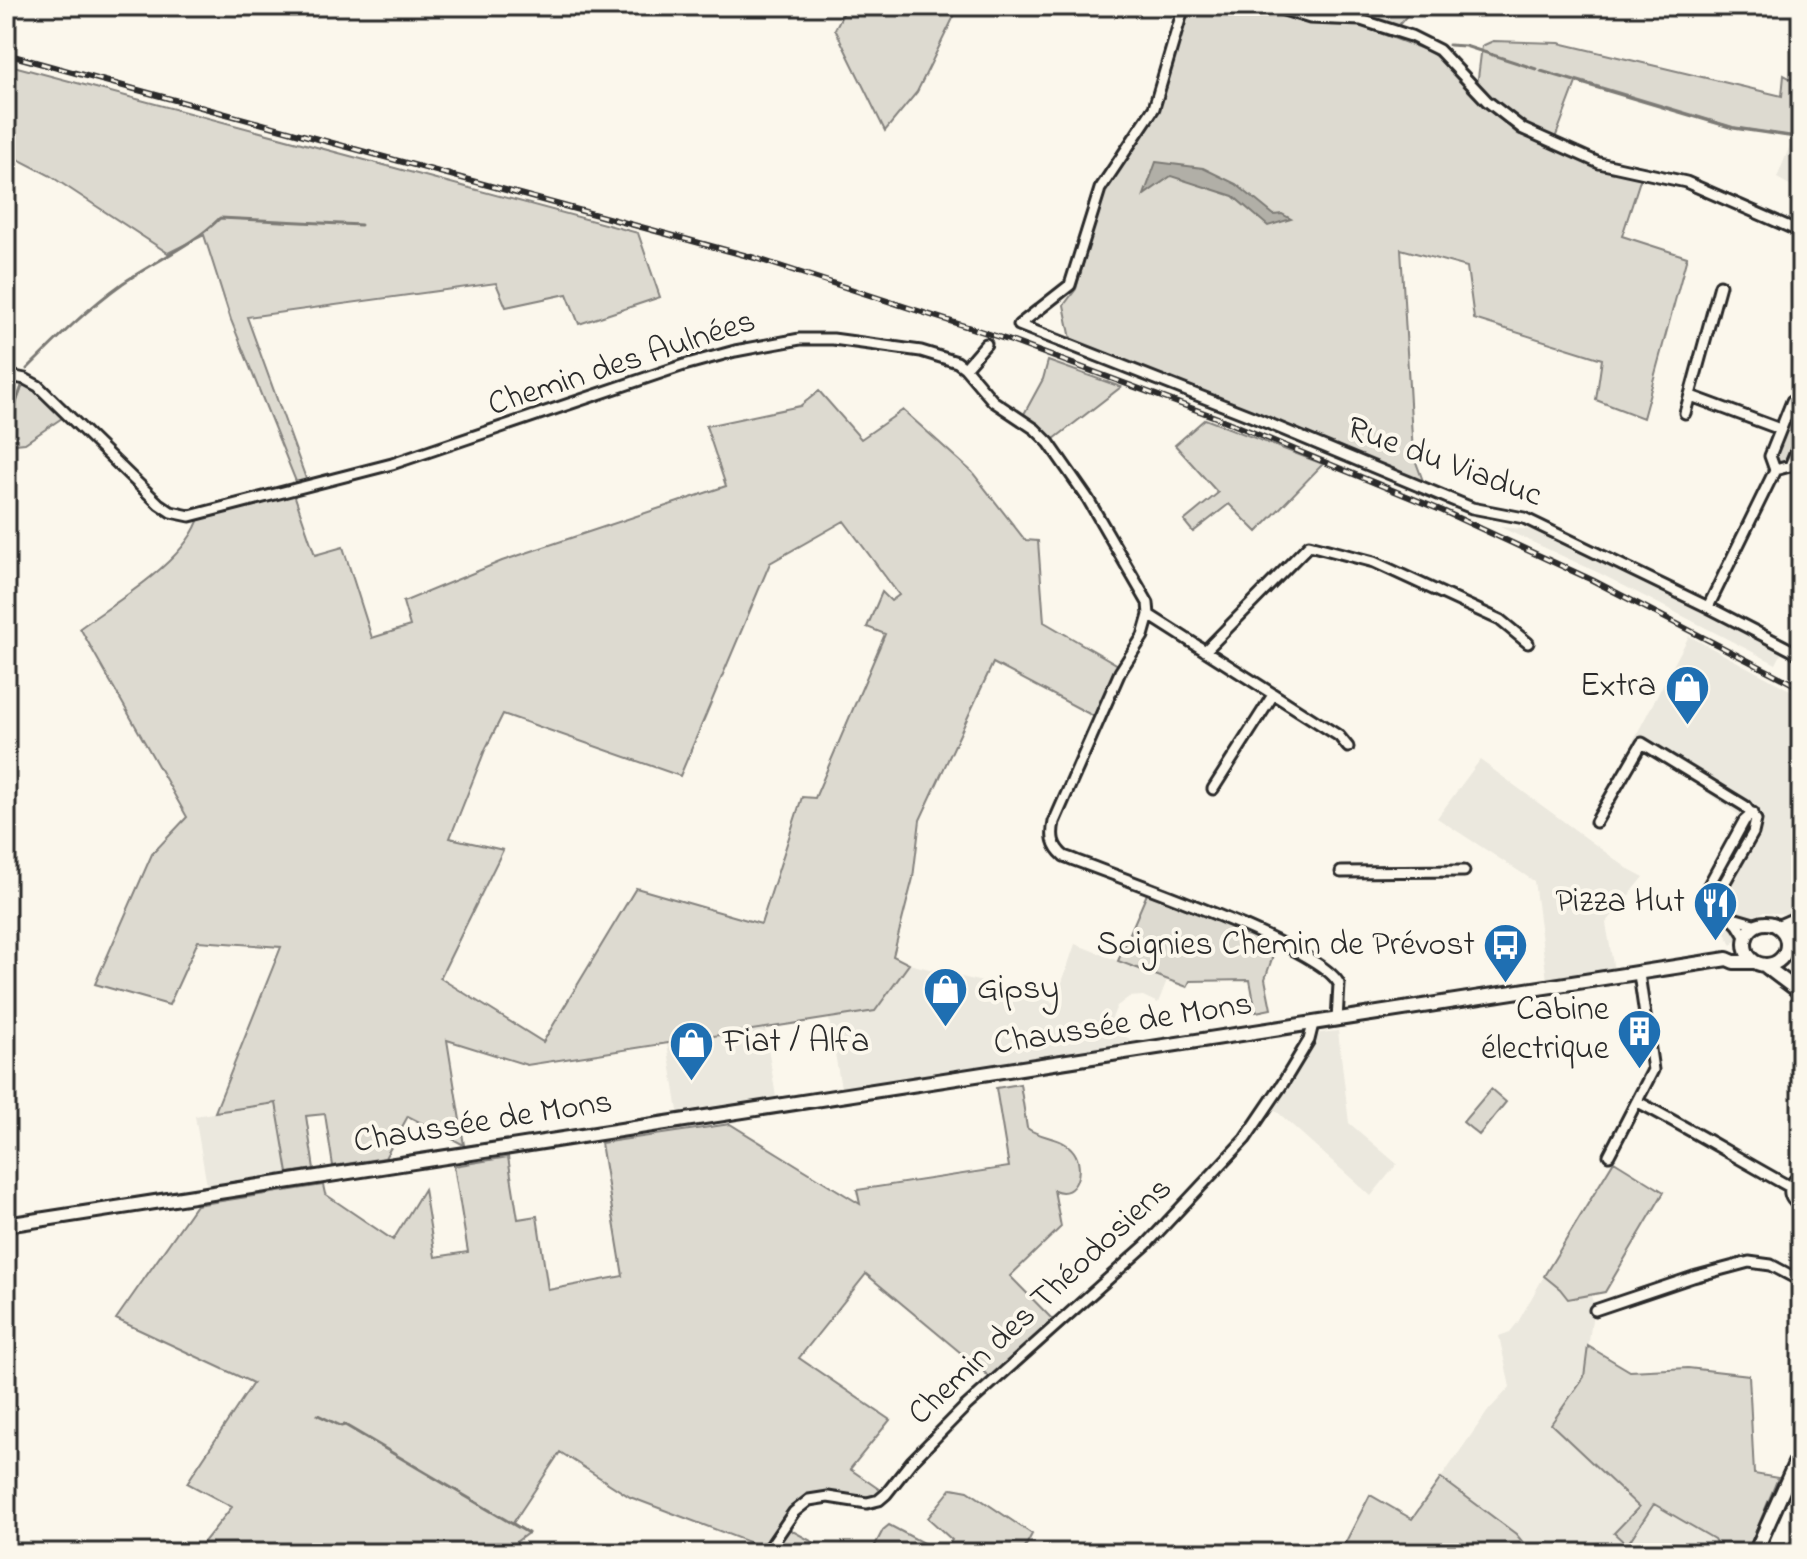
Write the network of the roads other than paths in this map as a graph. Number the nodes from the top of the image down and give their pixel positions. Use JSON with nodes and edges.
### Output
{"nodes":[{"id":1,"x":1184,"y":6,"type":"edge"},
{"id":2,"x":1271,"y":6,"type":"edge"},
{"id":3,"x":1801,"y":232,"type":"edge"},
{"id":4,"x":1720,"y":285,"type":"dead end"},
{"id":5,"x":986,"y":344,"type":"dead end"},
{"id":6,"x":965,"y":368,"type":"junction"},
{"id":7,"x":6,"y":375,"type":"edge"},
{"id":8,"x":1691,"y":396,"type":"junction"},
{"id":9,"x":1801,"y":399,"type":"edge"},
{"id":10,"x":1685,"y":413,"type":"dead end"},
{"id":11,"x":1780,"y":429,"type":"junction"},
{"id":12,"x":1801,"y":440,"type":"edge"},
{"id":13,"x":1775,"y":470,"type":"junction"},
{"id":14,"x":1708,"y":607,"type":"junction"},
{"id":15,"x":1149,"y":615,"type":"junction"},
{"id":16,"x":1528,"y":643,"type":"dead end"},
{"id":17,"x":1205,"y":651,"type":"junction"},
{"id":18,"x":1801,"y":655,"type":"edge"},
{"id":19,"x":1273,"y":695,"type":"junction"},
{"id":20,"x":1348,"y":747,"type":"dead end"},
{"id":21,"x":1213,"y":789,"type":"dead end"},
{"id":22,"x":1596,"y":822,"type":"dead end"},
{"id":23,"x":1464,"y":871,"type":"dead end"},
{"id":24,"x":1341,"y":872,"type":"dead end"},
{"id":25,"x":1731,"y":916,"type":"junction"},
{"id":26,"x":1801,"y":920,"type":"edge"},
{"id":27,"x":1757,"y":925,"type":"junction"},
{"id":28,"x":1778,"y":927,"type":"junction"},
{"id":29,"x":1746,"y":941,"type":"junction"},
{"id":30,"x":1787,"y":944,"type":"junction"},
{"id":31,"x":1782,"y":957,"type":"junction"},
{"id":32,"x":1727,"y":959,"type":"junction"},
{"id":33,"x":1759,"y":963,"type":"junction"},
{"id":34,"x":1639,"y":974,"type":"junction"},
{"id":35,"x":1786,"y":982,"type":"junction"},
{"id":36,"x":1801,"y":993,"type":"edge"},
{"id":37,"x":1337,"y":1020,"type":"junction"},
{"id":38,"x":1313,"y":1024,"type":"junction"},
{"id":39,"x":1638,"y":1102,"type":"junction"},
{"id":40,"x":1609,"y":1155,"type":"dead end"},
{"id":41,"x":1801,"y":1176,"type":"edge"},
{"id":42,"x":1790,"y":1187,"type":"junction"},
{"id":43,"x":1801,"y":1206,"type":"edge"},
{"id":44,"x":6,"y":1225,"type":"edge"},
{"id":45,"x":1801,"y":1281,"type":"edge"},
{"id":46,"x":1595,"y":1310,"type":"dead end"},
{"id":47,"x":1801,"y":1450,"type":"edge"},
{"id":48,"x":766,"y":1553,"type":"edge"},
{"id":49,"x":1755,"y":1553,"type":"edge"}],
"edges":[{"from":1,"to":14,"type":"street","name":"Rue du Viaduc"},
{"from":2,"to":3,"type":"street"},
{"from":4,"to":8,"type":"street"},
{"from":5,"to":6,"type":"street"},
{"from":6,"to":7,"type":"street","name":"Chemin des Aulnées"},
{"from":6,"to":15,"type":"street","name":"Chemin des Aulnées"},
{"from":8,"to":10,"type":"street"},
{"from":8,"to":11,"type":"street"},
{"from":9,"to":11,"type":"street"},
{"from":11,"to":13,"type":"street"},
{"from":12,"to":13,"type":"street"},
{"from":13,"to":14,"type":"street"},
{"from":14,"to":18,"type":"street","name":"Rue du Viaduc"},
{"from":15,"to":17,"type":"street"},
{"from":15,"to":37,"type":"street"},
{"from":16,"to":17,"type":"street"},
{"from":17,"to":19,"type":"street"},
{"from":19,"to":20,"type":"street"},
{"from":19,"to":21,"type":"street"},
{"from":22,"to":25,"type":"street"},
{"from":23,"to":24,"type":"street"},
{"from":25,"to":27,"type":"street"},
{"from":25,"to":29,"type":"street"},
{"from":26,"to":28,"type":"main road"},
{"from":26,"to":30,"type":"main road"},
{"from":27,"to":28,"type":"main road"},
{"from":27,"to":29,"type":"main road"},
{"from":28,"to":30,"type":"main road"},
{"from":29,"to":32,"type":"main road"},
{"from":29,"to":33,"type":"main road"},
{"from":30,"to":31,"type":"main road"},
{"from":31,"to":33,"type":"main road"},
{"from":31,"to":35,"type":"main road"},
{"from":32,"to":33,"type":"main road","name":"Chaussée de Mons"},
{"from":32,"to":34,"type":"main road","name":"Chaussée de Mons"},
{"from":33,"to":35,"type":"main road"},
{"from":34,"to":37,"type":"main road","name":"Chaussée de Mons"},
{"from":34,"to":39,"type":"street"},
{"from":35,"to":36,"type":"main road"},
{"from":37,"to":38,"type":"main road","name":"Chaussée de Mons"},
{"from":38,"to":44,"type":"main road","name":"Chaussée de Mons"},
{"from":38,"to":48,"type":"street","name":"Chemin des Théodosiens"},
{"from":39,"to":40,"type":"street"},
{"from":39,"to":42,"type":"street"},
{"from":41,"to":42,"type":"street"},
{"from":42,"to":43,"type":"street"},
{"from":45,"to":46,"type":"street"},
{"from":47,"to":49,"type":"main road"}]}
